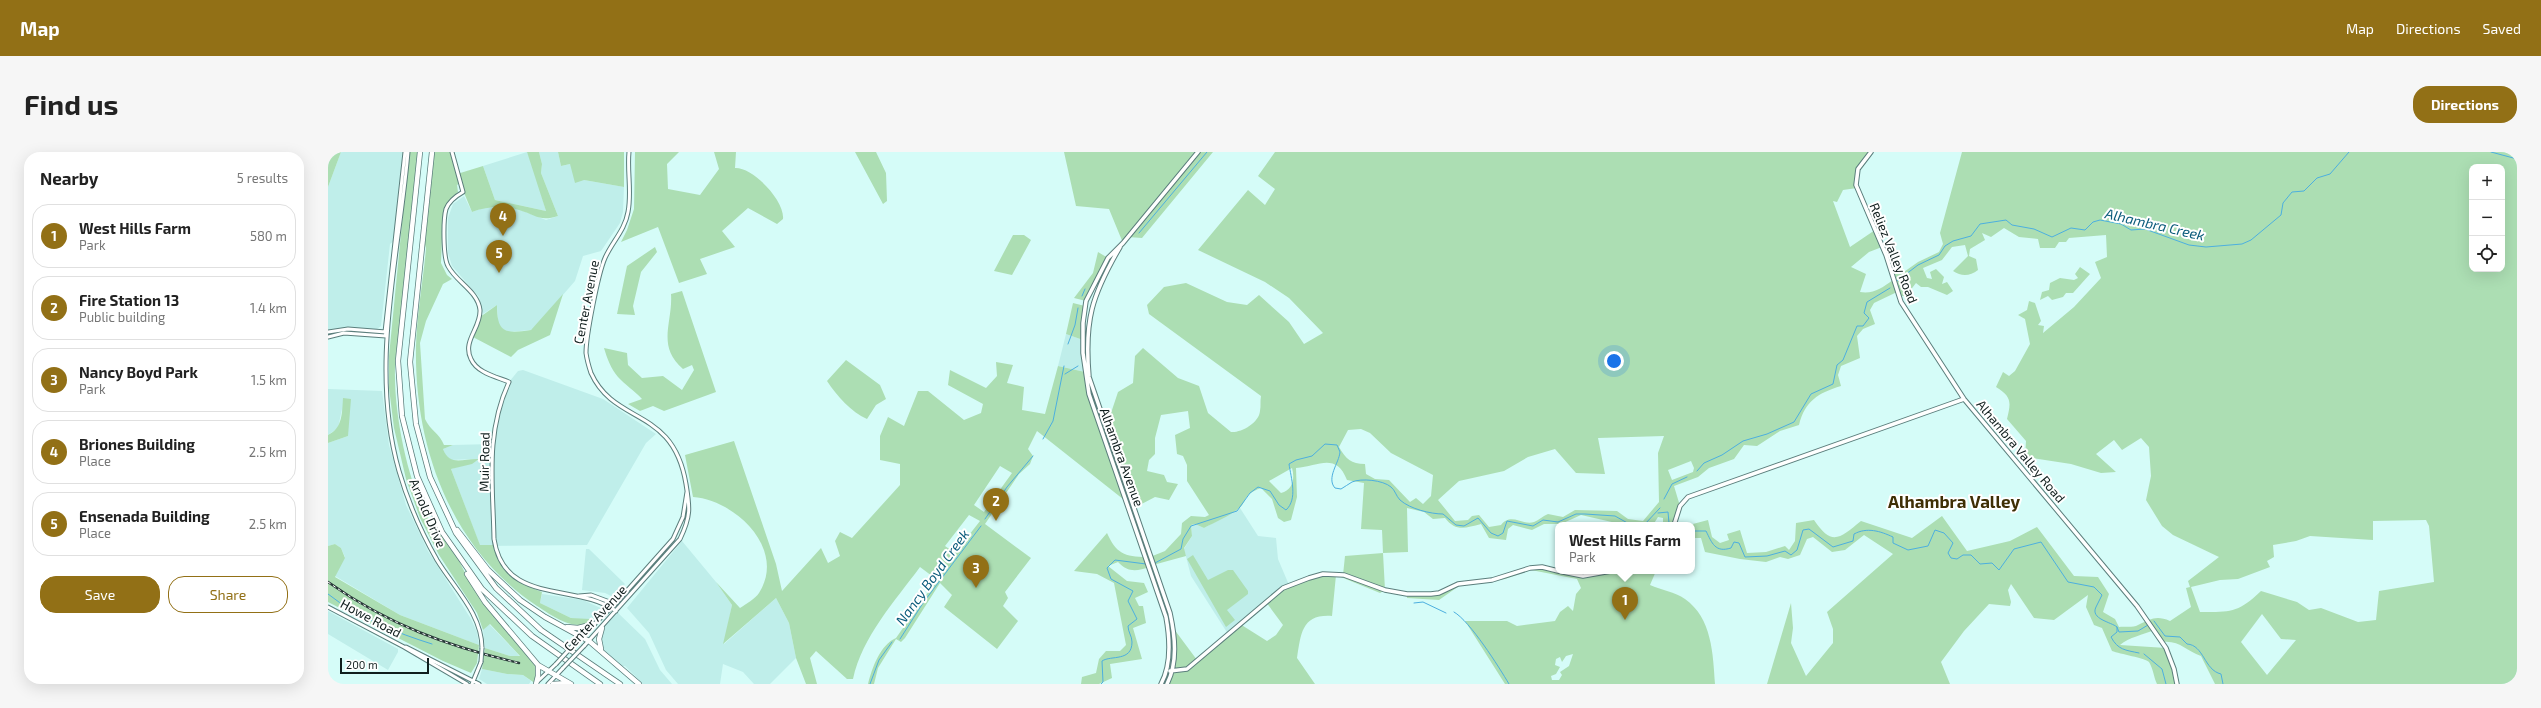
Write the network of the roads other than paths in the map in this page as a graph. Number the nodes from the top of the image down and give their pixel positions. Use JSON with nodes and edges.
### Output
{"nodes":[{"id":1,"x":405,"y":152,"type":"edge"},
{"id":2,"x":408,"y":152,"type":"edge"},
{"id":3,"x":420,"y":152,"type":"edge"},
{"id":4,"x":432,"y":152,"type":"edge"},
{"id":5,"x":452,"y":152,"type":"edge"},
{"id":6,"x":629,"y":152,"type":"edge"},
{"id":7,"x":1198,"y":152,"type":"edge"},
{"id":8,"x":1871,"y":152,"type":"edge"},
{"id":9,"x":1123,"y":243,"type":"junction"},
{"id":10,"x":328,"y":332,"type":"edge"},
{"id":11,"x":386,"y":334,"type":"junction"},
{"id":12,"x":328,"y":336,"type":"edge"},
{"id":13,"x":1964,"y":399,"type":"junction"},
{"id":14,"x":687,"y":492,"type":"junction"},
{"id":15,"x":446,"y":515,"type":"junction"},
{"id":16,"x":1675,"y":522,"type":"edge"},
{"id":17,"x":1148,"y":557,"type":"junction"},
{"id":18,"x":461,"y":562,"type":"junction"},
{"id":19,"x":1151,"y":566,"type":"junction"},
{"id":20,"x":1555,"y":570,"type":"edge"},
{"id":21,"x":1573,"y":574,"type":"edge"},
{"id":22,"x":1594,"y":574,"type":"edge"},
{"id":23,"x":579,"y":596,"type":"junction"},
{"id":24,"x":614,"y":604,"type":"junction"},
{"id":25,"x":328,"y":606,"type":"edge"},
{"id":26,"x":611,"y":607,"type":"junction"},
{"id":27,"x":619,"y":608,"type":"junction"},
{"id":28,"x":616,"y":611,"type":"junction"},
{"id":29,"x":594,"y":624,"type":"junction"},
{"id":30,"x":564,"y":626,"type":"junction"},
{"id":31,"x":602,"y":628,"type":"junction"},
{"id":32,"x":582,"y":636,"type":"junction"},
{"id":33,"x":589,"y":641,"type":"junction"},
{"id":34,"x":404,"y":647,"type":"junction"},
{"id":35,"x":602,"y":651,"type":"junction"},
{"id":36,"x":538,"y":665,"type":"junction"},
{"id":37,"x":1167,"y":670,"type":"junction"},
{"id":38,"x":1172,"y":671,"type":"junction"},
{"id":39,"x":548,"y":672,"type":"junction"},
{"id":40,"x":555,"y":676,"type":"junction"},
{"id":41,"x":472,"y":682,"type":"edge"},
{"id":42,"x":467,"y":684,"type":"edge"},
{"id":43,"x":479,"y":684,"type":"edge"},
{"id":44,"x":536,"y":684,"type":"edge"},
{"id":45,"x":548,"y":684,"type":"edge"},
{"id":46,"x":553,"y":684,"type":"edge"},
{"id":47,"x":571,"y":684,"type":"edge"},
{"id":48,"x":600,"y":684,"type":"edge"},
{"id":49,"x":620,"y":684,"type":"edge"},
{"id":50,"x":639,"y":684,"type":"edge"},
{"id":51,"x":1161,"y":684,"type":"edge"},
{"id":52,"x":1167,"y":684,"type":"edge"},
{"id":53,"x":2177,"y":684,"type":"edge"}],
"edges":[{"from":1,"to":11,"type":"street","name":"Arnold Drive"},
{"from":2,"to":11,"type":"street","name":"Arnold Drive"},
{"from":3,"to":18,"type":"highway"},
{"from":4,"to":15,"type":"highway"},
{"from":5,"to":23,"type":"street","name":"Muir Road"},
{"from":6,"to":14,"type":"street","name":"Center Avenue"},
{"from":7,"to":9,"type":"main road","name":"Alhambra Avenue"},
{"from":8,"to":13,"type":"main road","name":"Reliez Valley Road"},
{"from":9,"to":17,"type":"main road","name":"Alhambra Avenue"},
{"from":9,"to":17,"type":"main road","name":"Alhambra Avenue"},
{"from":10,"to":11,"type":"street"},
{"from":11,"to":12,"type":"street"},
{"from":11,"to":41,"type":"street","name":"Arnold Drive","bridge":true},
{"from":13,"to":16,"type":"main road","name":"Alhambra Valley Road"},
{"from":13,"to":53,"type":"main road","name":"Alhambra Valley Road"},
{"from":14,"to":24,"type":"street","name":"Center Avenue"},
{"from":14,"to":27,"type":"street","name":"Center Avenue"},
{"from":15,"to":30,"type":"highway"},
{"from":15,"to":49,"type":"highway"},
{"from":17,"to":19,"type":"main road","name":"Alhambra Avenue"},
{"from":18,"to":36,"type":"highway"},
{"from":18,"to":48,"type":"highway"},
{"from":19,"to":37,"type":"main road","name":"Alhambra Avenue"},
{"from":19,"to":38,"type":"main road","name":"Alhambra Avenue"},
{"from":20,"to":38,"type":"main road"},
{"from":21,"to":22,"type":"main road"},
{"from":23,"to":24,"type":"street","name":"Muir Road"},
{"from":23,"to":26,"type":"street","name":"Muir Road"},
{"from":24,"to":26,"type":"street","name":"Center Avenue"},
{"from":24,"to":27,"type":"street","name":"Muir Road"},
{"from":25,"to":34,"type":"street","name":"Howe Road"},
{"from":26,"to":28,"type":"street","name":"Muir Road"},
{"from":26,"to":29,"type":"street","name":"Center Avenue"},
{"from":27,"to":28,"type":"street","name":"Center Avenue"},
{"from":28,"to":31,"type":"street","name":"Center Avenue"},
{"from":29,"to":30,"type":"highway"},
{"from":29,"to":32,"type":"street","name":"Center Avenue"},
{"from":30,"to":32,"type":"highway"},
{"from":31,"to":33,"type":"street","name":"Center Avenue"},
{"from":31,"to":35,"type":"highway"},
{"from":32,"to":33,"type":"highway"},
{"from":32,"to":39,"type":"street","name":"Center Avenue","bridge":true},
{"from":33,"to":35,"type":"highway"},
{"from":33,"to":40,"type":"street","name":"Center Avenue","bridge":true},
{"from":34,"to":41,"type":"street","name":"Howe Road"},
{"from":34,"to":42,"type":"street","name":"Howe Road"},
{"from":35,"to":50,"type":"highway"},
{"from":36,"to":39,"type":"highway"},
{"from":36,"to":44,"type":"highway"},
{"from":37,"to":38,"type":"main road"},
{"from":37,"to":51,"type":"main road","name":"Alhambra Avenue"},
{"from":38,"to":52,"type":"main road","name":"Alhambra Avenue"},
{"from":39,"to":40,"type":"highway"},
{"from":39,"to":44,"type":"street","name":"Center Avenue"},
{"from":40,"to":45,"type":"street","name":"Center Avenue"},
{"from":40,"to":47,"type":"highway"},
{"from":41,"to":43,"type":"street","name":"Howe Road"},
{"from":46,"to":47,"type":"highway"}]}
